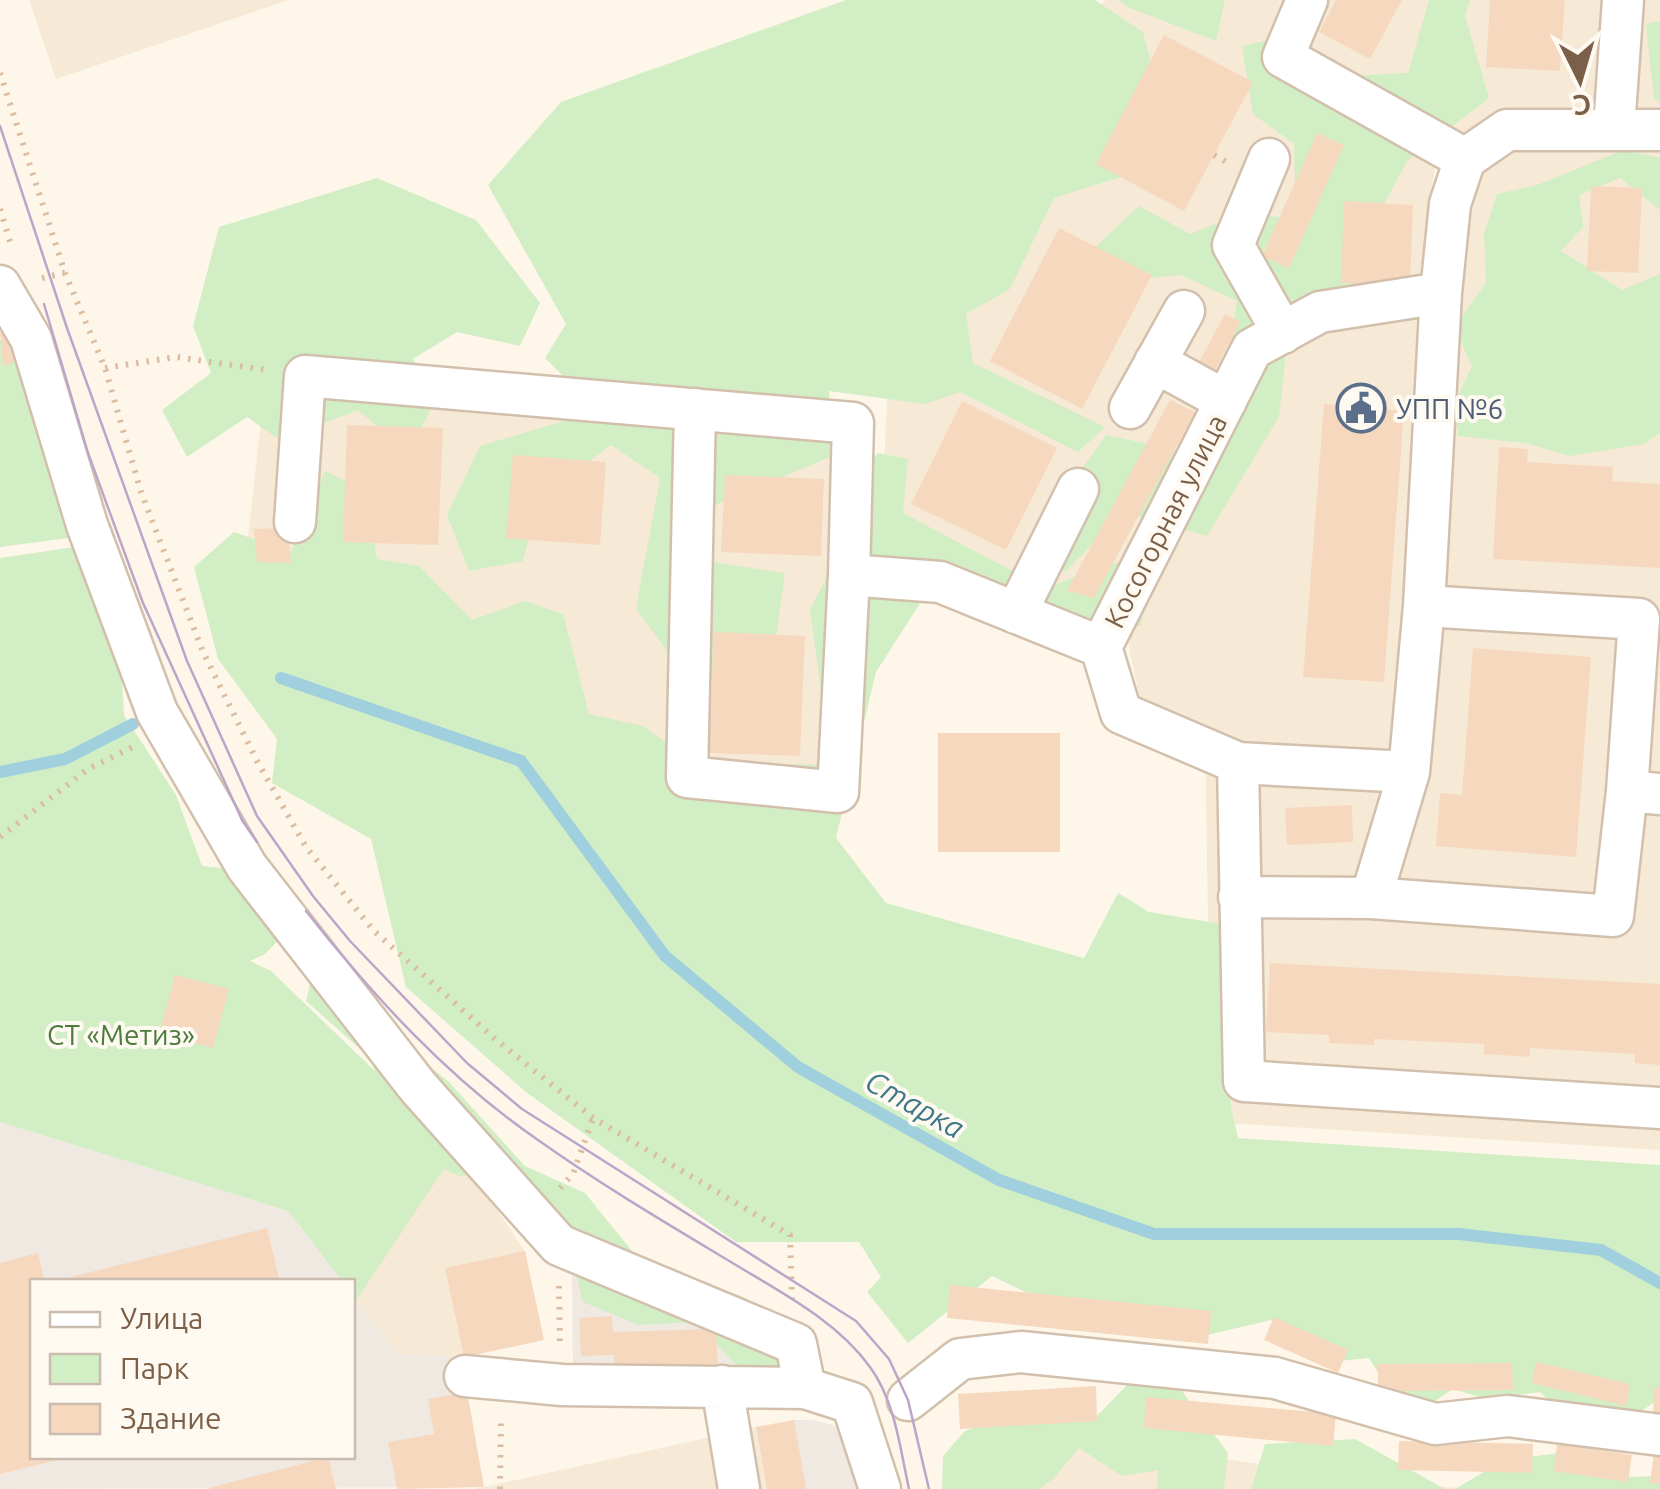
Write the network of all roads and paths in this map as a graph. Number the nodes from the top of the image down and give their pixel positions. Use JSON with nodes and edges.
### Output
{"nodes":[{"id":1,"x":1307,"y":0,"type":"edge"},
{"id":2,"x":1624,"y":0,"type":"edge"},
{"id":3,"x":0,"y":73,"type":"edge"},
{"id":4,"x":1614,"y":128,"type":"junction"},
{"id":5,"x":1660,"y":130,"type":"edge"},
{"id":6,"x":1269,"y":158,"type":"dead end"},
{"id":7,"x":1465,"y":159,"type":"junction"},
{"id":8,"x":0,"y":286,"type":"edge"},
{"id":9,"x":1442,"y":293,"type":"junction"},
{"id":10,"x":1184,"y":311,"type":"dead end"},
{"id":11,"x":1283,"y":333,"type":"junction"},
{"id":12,"x":1155,"y":362,"type":"junction"},
{"id":13,"x":105,"y":368,"type":"junction"},
{"id":14,"x":305,"y":376,"type":"junction"},
{"id":15,"x":1226,"y":402,"type":"junction"},
{"id":16,"x":1130,"y":408,"type":"dead end"},
{"id":17,"x":695,"y":409,"type":"junction"},
{"id":18,"x":1078,"y":489,"type":"dead end"},
{"id":19,"x":295,"y":522,"type":"dead end"},
{"id":20,"x":849,"y":575,"type":"junction"},
{"id":21,"x":1424,"y":606,"type":"junction"},
{"id":22,"x":1016,"y":612,"type":"junction"},
{"id":23,"x":1101,"y":647,"type":"junction"},
{"id":24,"x":167,"y":730,"type":"junction"},
{"id":25,"x":1238,"y":762,"type":"junction"},
{"id":26,"x":1408,"y":772,"type":"junction"},
{"id":27,"x":1644,"y":793,"type":"edge"},
{"id":28,"x":0,"y":837,"type":"edge"},
{"id":29,"x":1239,"y":897,"type":"junction"},
{"id":30,"x":1371,"y":898,"type":"junction"},
{"id":31,"x":1660,"y":1108,"type":"edge"},
{"id":32,"x":593,"y":1118,"type":"junction"},
{"id":33,"x":533,"y":1214,"type":"junction"},
{"id":34,"x":796,"y":1344,"type":"junction"},
{"id":35,"x":483,"y":1378,"type":"joint"},
{"id":36,"x":722,"y":1386,"type":"junction"},
{"id":37,"x":805,"y":1388,"type":"junction"},
{"id":38,"x":908,"y":1400,"type":"dead end"},
{"id":39,"x":1660,"y":1435,"type":"edge"},
{"id":40,"x":500,"y":1489,"type":"edge"},
{"id":41,"x":738,"y":1489,"type":"edge"},
{"id":42,"x":880,"y":1489,"type":"edge"}],
"edges":[{"from":1,"to":7,"type":"street"},
{"from":2,"to":4,"type":"street"},
{"from":3,"to":13,"type":"path"},
{"from":4,"to":5,"type":"street"},
{"from":4,"to":7,"type":"street"},
{"from":6,"to":11,"type":"street"},
{"from":7,"to":9,"type":"street"},
{"from":8,"to":24,"type":"street"},
{"from":9,"to":11,"type":"street","name":"Косогорная улица"},
{"from":9,"to":21,"type":"street"},
{"from":10,"to":12,"type":"street"},
{"from":11,"to":15,"type":"street","name":"Косогорная улица"},
{"from":12,"to":15,"type":"street"},
{"from":12,"to":16,"type":"street"},
{"from":13,"to":14,"type":"path"},
{"from":13,"to":32,"type":"path"},
{"from":14,"to":17,"type":"street"},
{"from":14,"to":19,"type":"street"},
{"from":15,"to":23,"type":"street","name":"Косогорная улица"},
{"from":17,"to":20,"type":"street"},
{"from":17,"to":20,"type":"street"},
{"from":18,"to":22,"type":"street"},
{"from":20,"to":22,"type":"street","name":"Косогорная улица"},
{"from":21,"to":26,"type":"street"},
{"from":21,"to":27,"type":"street"},
{"from":22,"to":23,"type":"street","name":"Косогорная улица"},
{"from":23,"to":25,"type":"street"},
{"from":24,"to":28,"type":"path"},
{"from":24,"to":33,"type":"street"},
{"from":25,"to":26,"type":"street"},
{"from":25,"to":29,"type":"street"},
{"from":26,"to":30,"type":"street"},
{"from":27,"to":30,"type":"street"},
{"from":29,"to":30,"type":"street"},
{"from":29,"to":31,"type":"street"},
{"from":32,"to":33,"type":"path"},
{"from":32,"to":34,"type":"path"},
{"from":33,"to":34,"type":"street"},
{"from":34,"to":37,"type":"street"},
{"from":35,"to":36,"type":"street"},
{"from":35,"to":40,"type":"path"},
{"from":36,"to":37,"type":"street"},
{"from":36,"to":41,"type":"street"},
{"from":37,"to":42,"type":"street"},
{"from":38,"to":39,"type":"street"}]}
